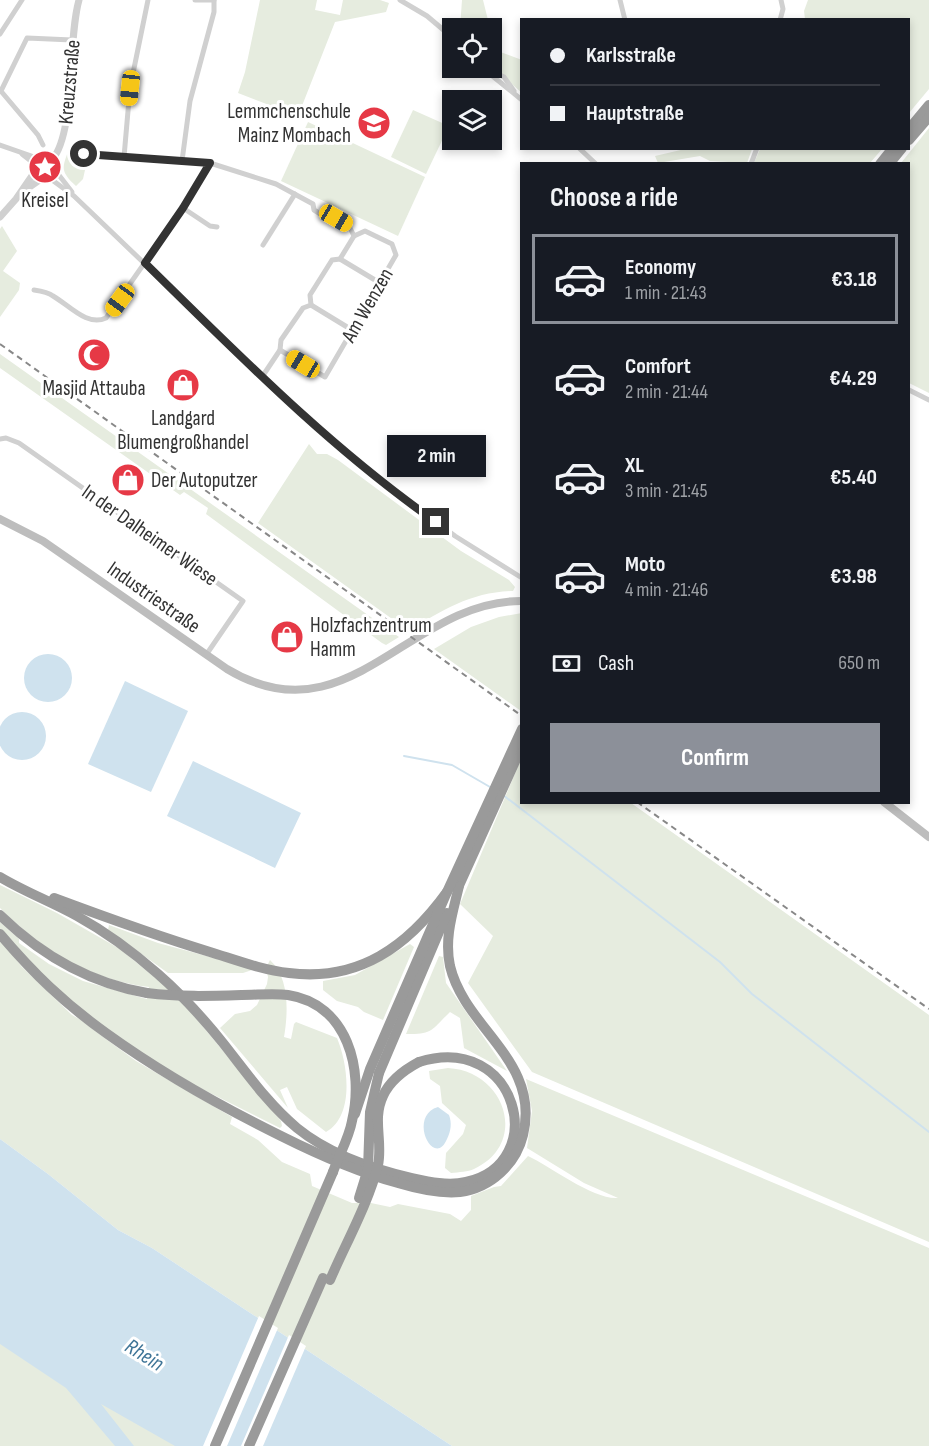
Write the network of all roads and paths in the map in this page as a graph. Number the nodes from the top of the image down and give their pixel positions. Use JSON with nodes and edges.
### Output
{"nodes":[{"id":1,"x":22,"y":0,"type":"edge"},
{"id":2,"x":79,"y":0,"type":"edge"},
{"id":3,"x":148,"y":0,"type":"edge"},
{"id":4,"x":195,"y":0,"type":"edge"},
{"id":5,"x":214,"y":0,"type":"edge"},
{"id":6,"x":400,"y":0,"type":"edge"},
{"id":7,"x":620,"y":0,"type":"edge"},
{"id":8,"x":781,"y":0,"type":"edge"},
{"id":9,"x":624,"y":18,"type":"edge"},
{"id":10,"x":781,"y":18,"type":"edge"},
{"id":11,"x":442,"y":29,"type":"edge"},
{"id":12,"x":0,"y":34,"type":"edge"},
{"id":13,"x":72,"y":40,"type":"junction"},
{"id":14,"x":502,"y":76,"type":"edge"},
{"id":15,"x":1,"y":90,"type":"edge"},
{"id":16,"x":520,"y":98,"type":"edge"},
{"id":17,"x":929,"y":105,"type":"edge"},
{"id":18,"x":929,"y":117,"type":"edge"},
{"id":19,"x":910,"y":128,"type":"edge"},
{"id":20,"x":910,"y":139,"type":"edge"},
{"id":21,"x":0,"y":145,"type":"edge"},
{"id":22,"x":43,"y":145,"type":"dead end"},
{"id":23,"x":581,"y":150,"type":"edge"},
{"id":24,"x":891,"y":150,"type":"edge"},
{"id":25,"x":900,"y":150,"type":"edge"},
{"id":26,"x":84,"y":154,"type":"dead end"},
{"id":27,"x":124,"y":157,"type":"junction"},
{"id":28,"x":52,"y":160,"type":"junction"},
{"id":29,"x":182,"y":161,"type":"junction"},
{"id":30,"x":594,"y":162,"type":"edge"},
{"id":31,"x":882,"y":162,"type":"edge"},
{"id":32,"x":891,"y":162,"type":"edge"},
{"id":33,"x":210,"y":163,"type":"junction"},
{"id":34,"x":37,"y":164,"type":"junction"},
{"id":35,"x":55,"y":170,"type":"junction"},
{"id":36,"x":46,"y":177,"type":"junction"},
{"id":37,"x":295,"y":194,"type":"junction"},
{"id":38,"x":74,"y":196,"type":"junction"},
{"id":39,"x":16,"y":199,"type":"junction"},
{"id":40,"x":183,"y":208,"type":"junction"},
{"id":41,"x":0,"y":217,"type":"edge"},
{"id":42,"x":217,"y":226,"type":"dead end"},
{"id":43,"x":354,"y":236,"type":"junction"},
{"id":44,"x":263,"y":245,"type":"dead end"},
{"id":45,"x":340,"y":259,"type":"junction"},
{"id":46,"x":145,"y":263,"type":"junction"},
{"id":47,"x":380,"y":283,"type":"junction"},
{"id":48,"x":34,"y":290,"type":"dead end"},
{"id":49,"x":311,"y":305,"type":"junction"},
{"id":50,"x":352,"y":330,"type":"junction"},
{"id":51,"x":280,"y":350,"type":"junction"},
{"id":52,"x":262,"y":377,"type":"junction"},
{"id":53,"x":910,"y":390,"type":"edge"},
{"id":54,"x":929,"y":400,"type":"edge"},
{"id":55,"x":0,"y":439,"type":"edge"},
{"id":56,"x":0,"y":519,"type":"edge"},
{"id":57,"x":520,"y":577,"type":"edge"},
{"id":58,"x":520,"y":601,"type":"edge"},
{"id":59,"x":206,"y":655,"type":"junction"},
{"id":60,"x":520,"y":733,"type":"edge"},
{"id":61,"x":520,"y":750,"type":"edge"},
{"id":62,"x":887,"y":804,"type":"edge"},
{"id":63,"x":929,"y":837,"type":"edge"},
{"id":64,"x":0,"y":876,"type":"edge"},
{"id":65,"x":459,"y":886,"type":"junction"},
{"id":66,"x":447,"y":892,"type":"junction"},
{"id":67,"x":0,"y":915,"type":"edge"},
{"id":68,"x":0,"y":934,"type":"edge"},
{"id":69,"x":352,"y":1123,"type":"junction"},
{"id":70,"x":409,"y":1182,"type":"junction"},
{"id":71,"x":215,"y":1446,"type":"edge"},
{"id":72,"x":249,"y":1446,"type":"edge"},
{"id":73,"x":257,"y":1446,"type":"edge"}],
"edges":[{"from":1,"to":12,"type":"street"},
{"from":2,"to":13,"type":"street","name":"Kreuzstraße"},
{"from":3,"to":27,"type":"street"},
{"from":4,"to":5,"type":"street"},
{"from":5,"to":29,"type":"street"},
{"from":6,"to":11,"type":"street"},
{"from":7,"to":9,"type":"street"},
{"from":8,"to":10,"type":"street"},
{"from":13,"to":15,"type":"street"},
{"from":13,"to":28,"type":"street","name":"Kreuzstraße"},
{"from":14,"to":16,"type":"street"},
{"from":15,"to":22,"type":"street"},
{"from":17,"to":19,"type":"highway"},
{"from":18,"to":20,"type":"highway"},
{"from":21,"to":34,"type":"street"},
{"from":23,"to":30,"type":"street"},
{"from":24,"to":31,"type":"highway"},
{"from":25,"to":32,"type":"highway"},
{"from":26,"to":27,"type":"street"},
{"from":27,"to":29,"type":"street"},
{"from":28,"to":34,"type":"street"},
{"from":28,"to":35,"type":"street"},
{"from":29,"to":33,"type":"street"},
{"from":33,"to":37,"type":"street"},
{"from":33,"to":40,"type":"street"},
{"from":34,"to":36,"type":"street"},
{"from":34,"to":39,"type":"street"},
{"from":35,"to":36,"type":"street"},
{"from":35,"to":38,"type":"street"},
{"from":36,"to":38,"type":"street"},
{"from":36,"to":39,"type":"street"},
{"from":37,"to":43,"type":"street"},
{"from":37,"to":44,"type":"street"},
{"from":38,"to":46,"type":"street"},
{"from":39,"to":41,"type":"street"},
{"from":40,"to":42,"type":"street"},
{"from":40,"to":46,"type":"street"},
{"from":43,"to":45,"type":"street"},
{"from":43,"to":47,"type":"street","name":"Am Wenzen"},
{"from":45,"to":47,"type":"street"},
{"from":45,"to":49,"type":"street"},
{"from":46,"to":48,"type":"street"},
{"from":46,"to":52,"type":"street"},
{"from":47,"to":50,"type":"street","name":"Am Wenzen"},
{"from":49,"to":50,"type":"street"},
{"from":49,"to":51,"type":"street"},
{"from":50,"to":51,"type":"street","name":"Am Wenzen"},
{"from":51,"to":52,"type":"street"},
{"from":52,"to":57,"type":"street"},
{"from":53,"to":54,"type":"street"},
{"from":55,"to":59,"type":"street","name":"In der Dalheimer Wiese"},
{"from":56,"to":59,"type":"main road","name":"Industriestraße"},
{"from":58,"to":59,"type":"main road","name":"Industriestraße"},
{"from":60,"to":66,"type":"highway"},
{"from":61,"to":65,"type":"highway"},
{"from":62,"to":63,"type":"main road"},
{"from":64,"to":66,"type":"highway"},
{"from":64,"to":70,"type":"highway"},
{"from":65,"to":70,"type":"highway"},
{"from":65,"to":72,"type":"highway","bridge":true},
{"from":66,"to":69,"type":"highway","bridge":true},
{"from":67,"to":69,"type":"highway","bridge":true},
{"from":68,"to":70,"type":"highway"},
{"from":69,"to":71,"type":"highway","bridge":true},
{"from":70,"to":73,"type":"highway","bridge":true}]}
